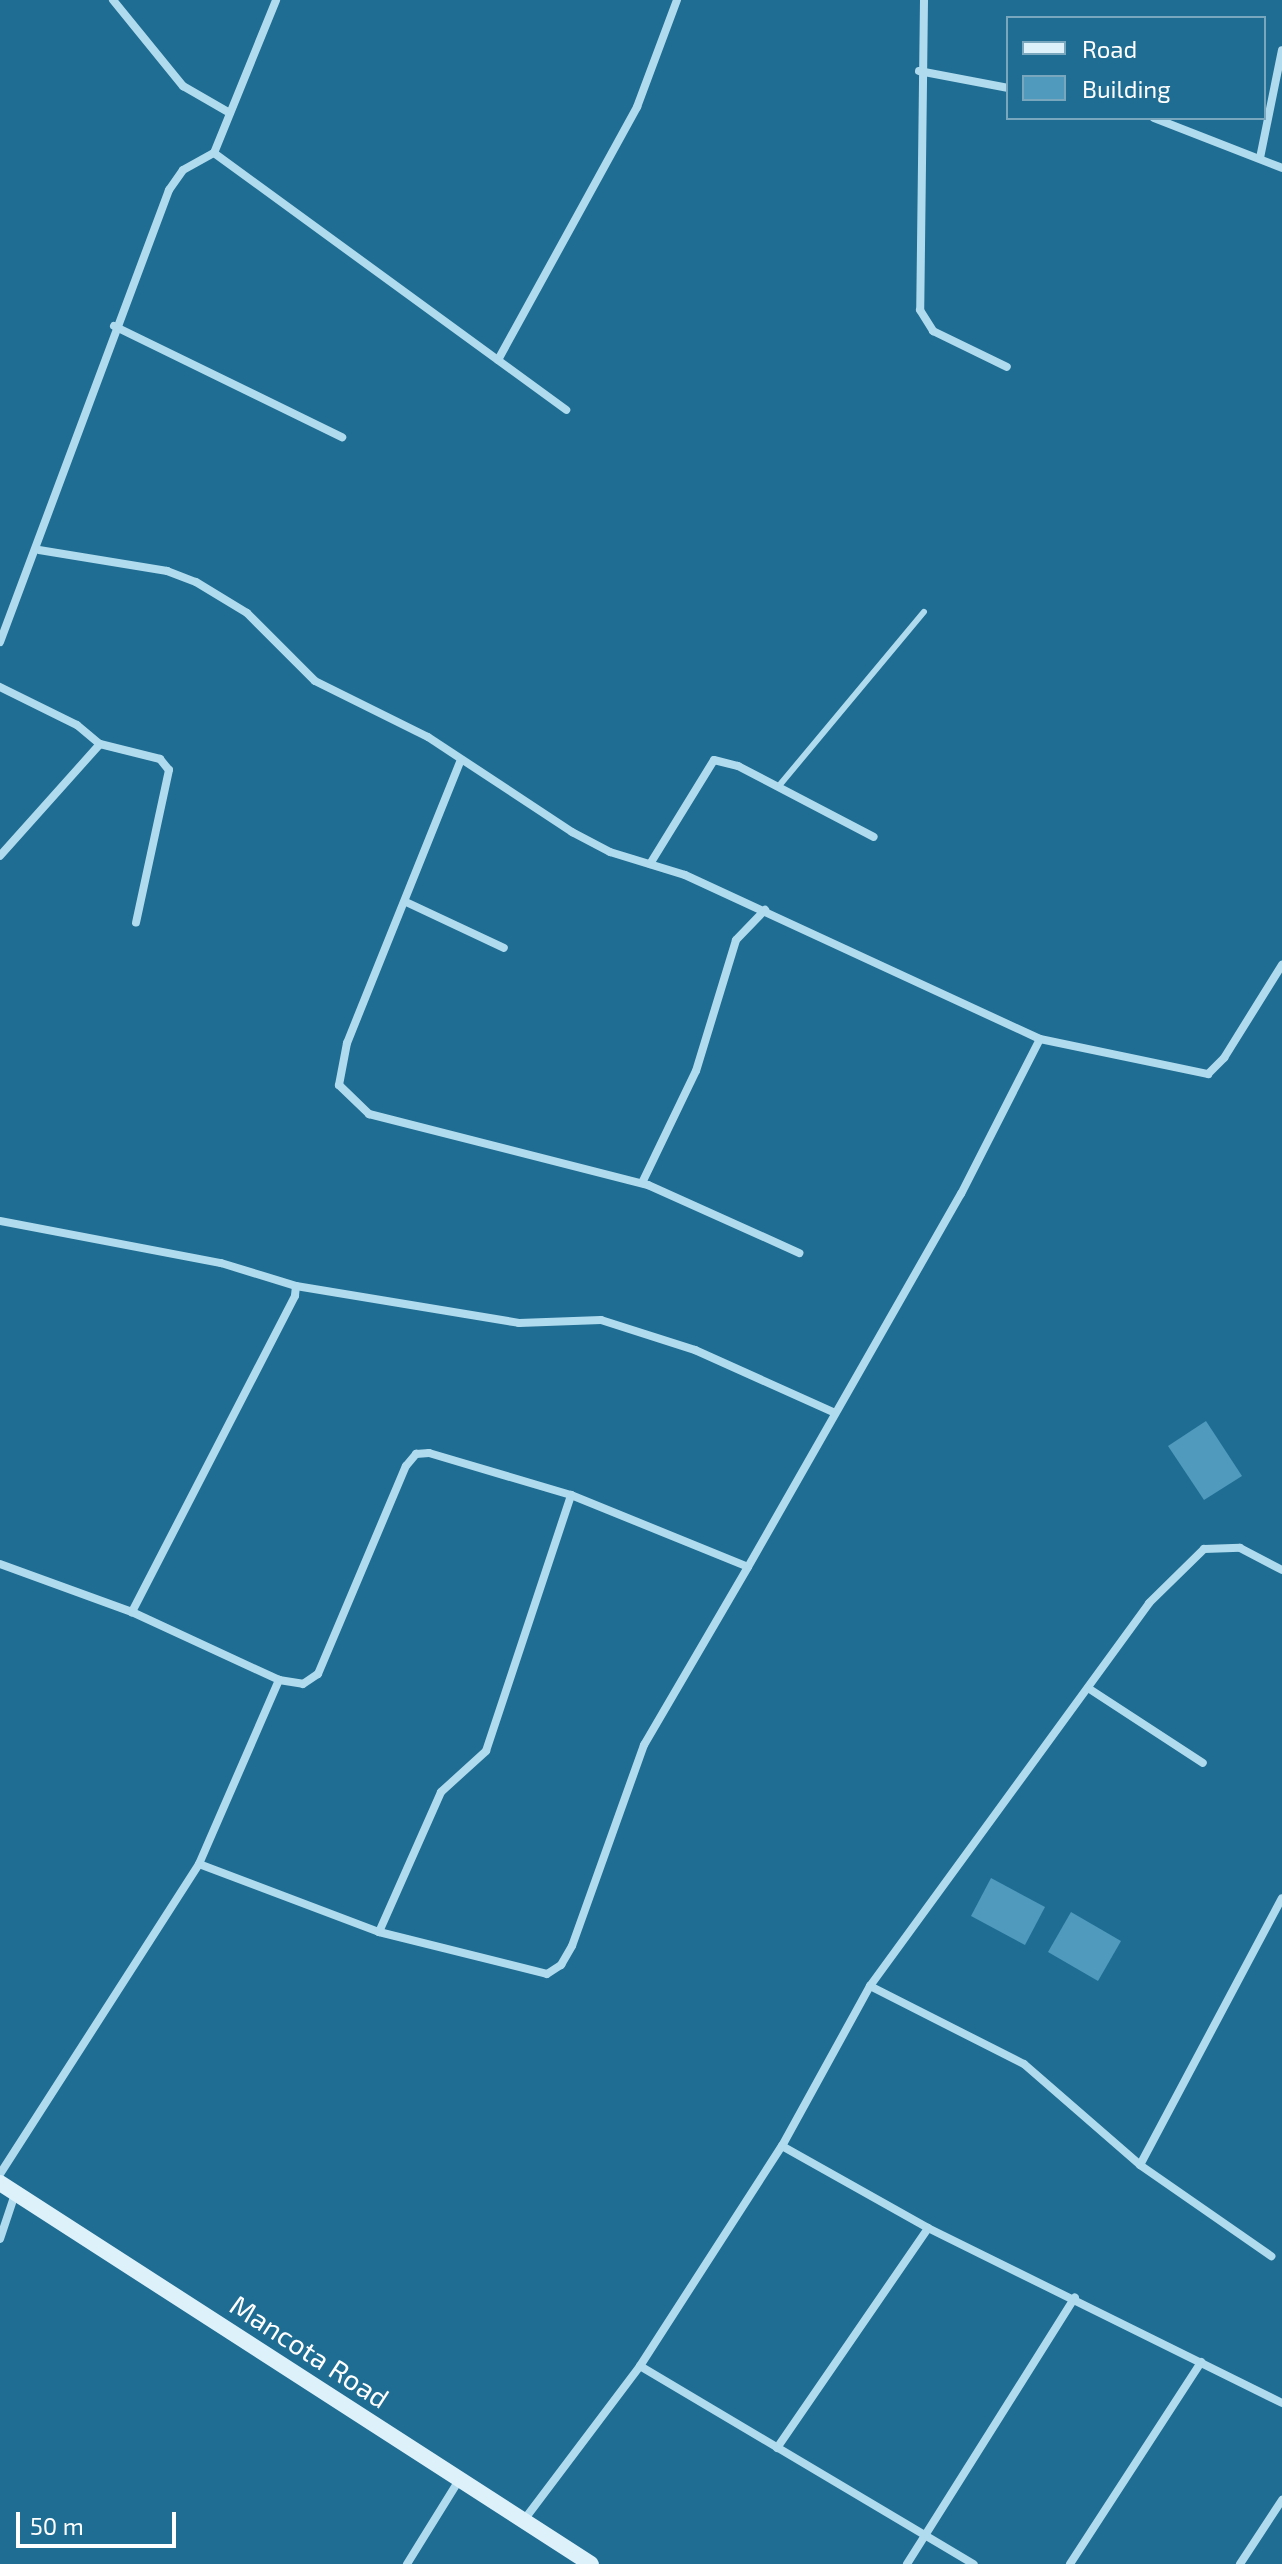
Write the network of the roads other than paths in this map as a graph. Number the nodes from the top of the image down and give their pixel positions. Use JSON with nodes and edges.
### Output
{"nodes":[{"id":1,"x":113,"y":0,"type":"edge"},
{"id":2,"x":276,"y":0,"type":"edge"},
{"id":3,"x":677,"y":0,"type":"edge"},
{"id":4,"x":924,"y":0,"type":"edge"},
{"id":5,"x":1282,"y":50,"type":"edge"},
{"id":6,"x":919,"y":71,"type":"junction"},
{"id":7,"x":1006,"y":88,"type":"edge"},
{"id":8,"x":230,"y":113,"type":"junction"},
{"id":9,"x":1159,"y":120,"type":"edge"},
{"id":10,"x":214,"y":153,"type":"junction"},
{"id":11,"x":1260,"y":158,"type":"junction"},
{"id":12,"x":1282,"y":168,"type":"edge"},
{"id":13,"x":114,"y":326,"type":"junction"},
{"id":14,"x":498,"y":360,"type":"junction"},
{"id":15,"x":1007,"y":367,"type":"dead end"},
{"id":16,"x":566,"y":410,"type":"dead end"},
{"id":17,"x":342,"y":437,"type":"dead end"},
{"id":18,"x":39,"y":550,"type":"junction"},
{"id":19,"x":924,"y":612,"type":"dead end"},
{"id":20,"x":0,"y":642,"type":"edge"},
{"id":21,"x":0,"y":687,"type":"edge"},
{"id":22,"x":100,"y":744,"type":"junction"},
{"id":23,"x":460,"y":762,"type":"junction"},
{"id":24,"x":778,"y":787,"type":"junction"},
{"id":25,"x":874,"y":837,"type":"dead end"},
{"id":26,"x":0,"y":856,"type":"edge"},
{"id":27,"x":650,"y":864,"type":"junction"},
{"id":28,"x":406,"y":902,"type":"junction"},
{"id":29,"x":765,"y":910,"type":"junction"},
{"id":30,"x":136,"y":922,"type":"dead end"},
{"id":31,"x":504,"y":948,"type":"dead end"},
{"id":32,"x":1282,"y":965,"type":"edge"},
{"id":33,"x":1040,"y":1039,"type":"junction"},
{"id":34,"x":642,"y":1183,"type":"junction"},
{"id":35,"x":0,"y":1221,"type":"edge"},
{"id":36,"x":799,"y":1253,"type":"dead end"},
{"id":37,"x":296,"y":1286,"type":"junction"},
{"id":38,"x":833,"y":1412,"type":"junction"},
{"id":39,"x":571,"y":1495,"type":"junction"},
{"id":40,"x":0,"y":1564,"type":"edge"},
{"id":41,"x":748,"y":1567,"type":"junction"},
{"id":42,"x":1282,"y":1570,"type":"edge"},
{"id":43,"x":132,"y":1612,"type":"junction"},
{"id":44,"x":279,"y":1680,"type":"junction"},
{"id":45,"x":1088,"y":1688,"type":"junction"},
{"id":46,"x":1203,"y":1763,"type":"dead end"},
{"id":47,"x":199,"y":1864,"type":"junction"},
{"id":48,"x":1282,"y":1898,"type":"edge"},
{"id":49,"x":379,"y":1932,"type":"junction"},
{"id":50,"x":870,"y":1986,"type":"junction"},
{"id":51,"x":782,"y":2146,"type":"junction"},
{"id":52,"x":1140,"y":2165,"type":"junction"},
{"id":53,"x":0,"y":2174,"type":"edge"},
{"id":54,"x":0,"y":2183,"type":"edge"},
{"id":55,"x":15,"y":2194,"type":"junction"},
{"id":56,"x":928,"y":2228,"type":"junction"},
{"id":57,"x":0,"y":2239,"type":"edge"},
{"id":58,"x":1271,"y":2256,"type":"dead end"},
{"id":59,"x":1075,"y":2297,"type":"junction"},
{"id":60,"x":1201,"y":2362,"type":"junction"},
{"id":61,"x":640,"y":2366,"type":"junction"},
{"id":62,"x":1282,"y":2403,"type":"edge"},
{"id":63,"x":777,"y":2448,"type":"junction"},
{"id":64,"x":460,"y":2478,"type":"junction"},
{"id":65,"x":1282,"y":2500,"type":"edge"},
{"id":66,"x":524,"y":2520,"type":"junction"},
{"id":67,"x":929,"y":2534,"type":"junction"},
{"id":68,"x":407,"y":2564,"type":"edge"},
{"id":69,"x":591,"y":2564,"type":"edge"},
{"id":70,"x":907,"y":2564,"type":"edge"},
{"id":71,"x":974,"y":2564,"type":"edge"},
{"id":72,"x":1070,"y":2564,"type":"edge"},
{"id":73,"x":1240,"y":2564,"type":"edge"}],
"edges":[{"from":1,"to":8,"type":"street"},
{"from":2,"to":8,"type":"street"},
{"from":3,"to":14,"type":"street"},
{"from":4,"to":6,"type":"street"},
{"from":5,"to":11,"type":"street"},
{"from":6,"to":7,"type":"street"},
{"from":6,"to":15,"type":"street"},
{"from":8,"to":10,"type":"street"},
{"from":9,"to":11,"type":"street"},
{"from":10,"to":13,"type":"street"},
{"from":10,"to":14,"type":"street"},
{"from":11,"to":12,"type":"street"},
{"from":13,"to":17,"type":"street"},
{"from":13,"to":18,"type":"street"},
{"from":14,"to":16,"type":"street"},
{"from":18,"to":20,"type":"street"},
{"from":18,"to":23,"type":"street"},
{"from":19,"to":24,"type":"lane"},
{"from":21,"to":22,"type":"street"},
{"from":22,"to":26,"type":"street"},
{"from":22,"to":30,"type":"street"},
{"from":23,"to":27,"type":"street"},
{"from":23,"to":28,"type":"street"},
{"from":24,"to":25,"type":"street"},
{"from":24,"to":27,"type":"street"},
{"from":27,"to":29,"type":"street"},
{"from":28,"to":31,"type":"street"},
{"from":28,"to":34,"type":"street"},
{"from":29,"to":33,"type":"street"},
{"from":29,"to":34,"type":"street"},
{"from":32,"to":33,"type":"street"},
{"from":33,"to":38,"type":"street"},
{"from":34,"to":36,"type":"street"},
{"from":35,"to":37,"type":"street"},
{"from":37,"to":38,"type":"street"},
{"from":37,"to":43,"type":"street"},
{"from":38,"to":41,"type":"street"},
{"from":39,"to":41,"type":"street"},
{"from":39,"to":44,"type":"street"},
{"from":39,"to":49,"type":"street"},
{"from":40,"to":43,"type":"street"},
{"from":41,"to":49,"type":"street"},
{"from":42,"to":45,"type":"street"},
{"from":43,"to":44,"type":"street"},
{"from":44,"to":47,"type":"street"},
{"from":45,"to":46,"type":"street"},
{"from":45,"to":50,"type":"street"},
{"from":47,"to":49,"type":"street"},
{"from":47,"to":53,"type":"street"},
{"from":48,"to":52,"type":"street"},
{"from":50,"to":51,"type":"street"},
{"from":50,"to":52,"type":"street"},
{"from":51,"to":56,"type":"street"},
{"from":51,"to":61,"type":"street"},
{"from":52,"to":58,"type":"street"},
{"from":54,"to":55,"type":"main road","name":"Mancota Road"},
{"from":55,"to":57,"type":"street"},
{"from":55,"to":64,"type":"main road","name":"Mancota Road"},
{"from":56,"to":59,"type":"street"},
{"from":56,"to":63,"type":"street"},
{"from":59,"to":60,"type":"street"},
{"from":59,"to":67,"type":"street"},
{"from":60,"to":62,"type":"street"},
{"from":60,"to":72,"type":"street"},
{"from":61,"to":63,"type":"street"},
{"from":61,"to":66,"type":"street"},
{"from":63,"to":67,"type":"street"},
{"from":64,"to":66,"type":"main road","name":"Mancota Road"},
{"from":64,"to":68,"type":"street"},
{"from":65,"to":73,"type":"street"},
{"from":66,"to":69,"type":"main road","name":"Mancota Road"},
{"from":67,"to":70,"type":"street"},
{"from":67,"to":71,"type":"street"}]}
